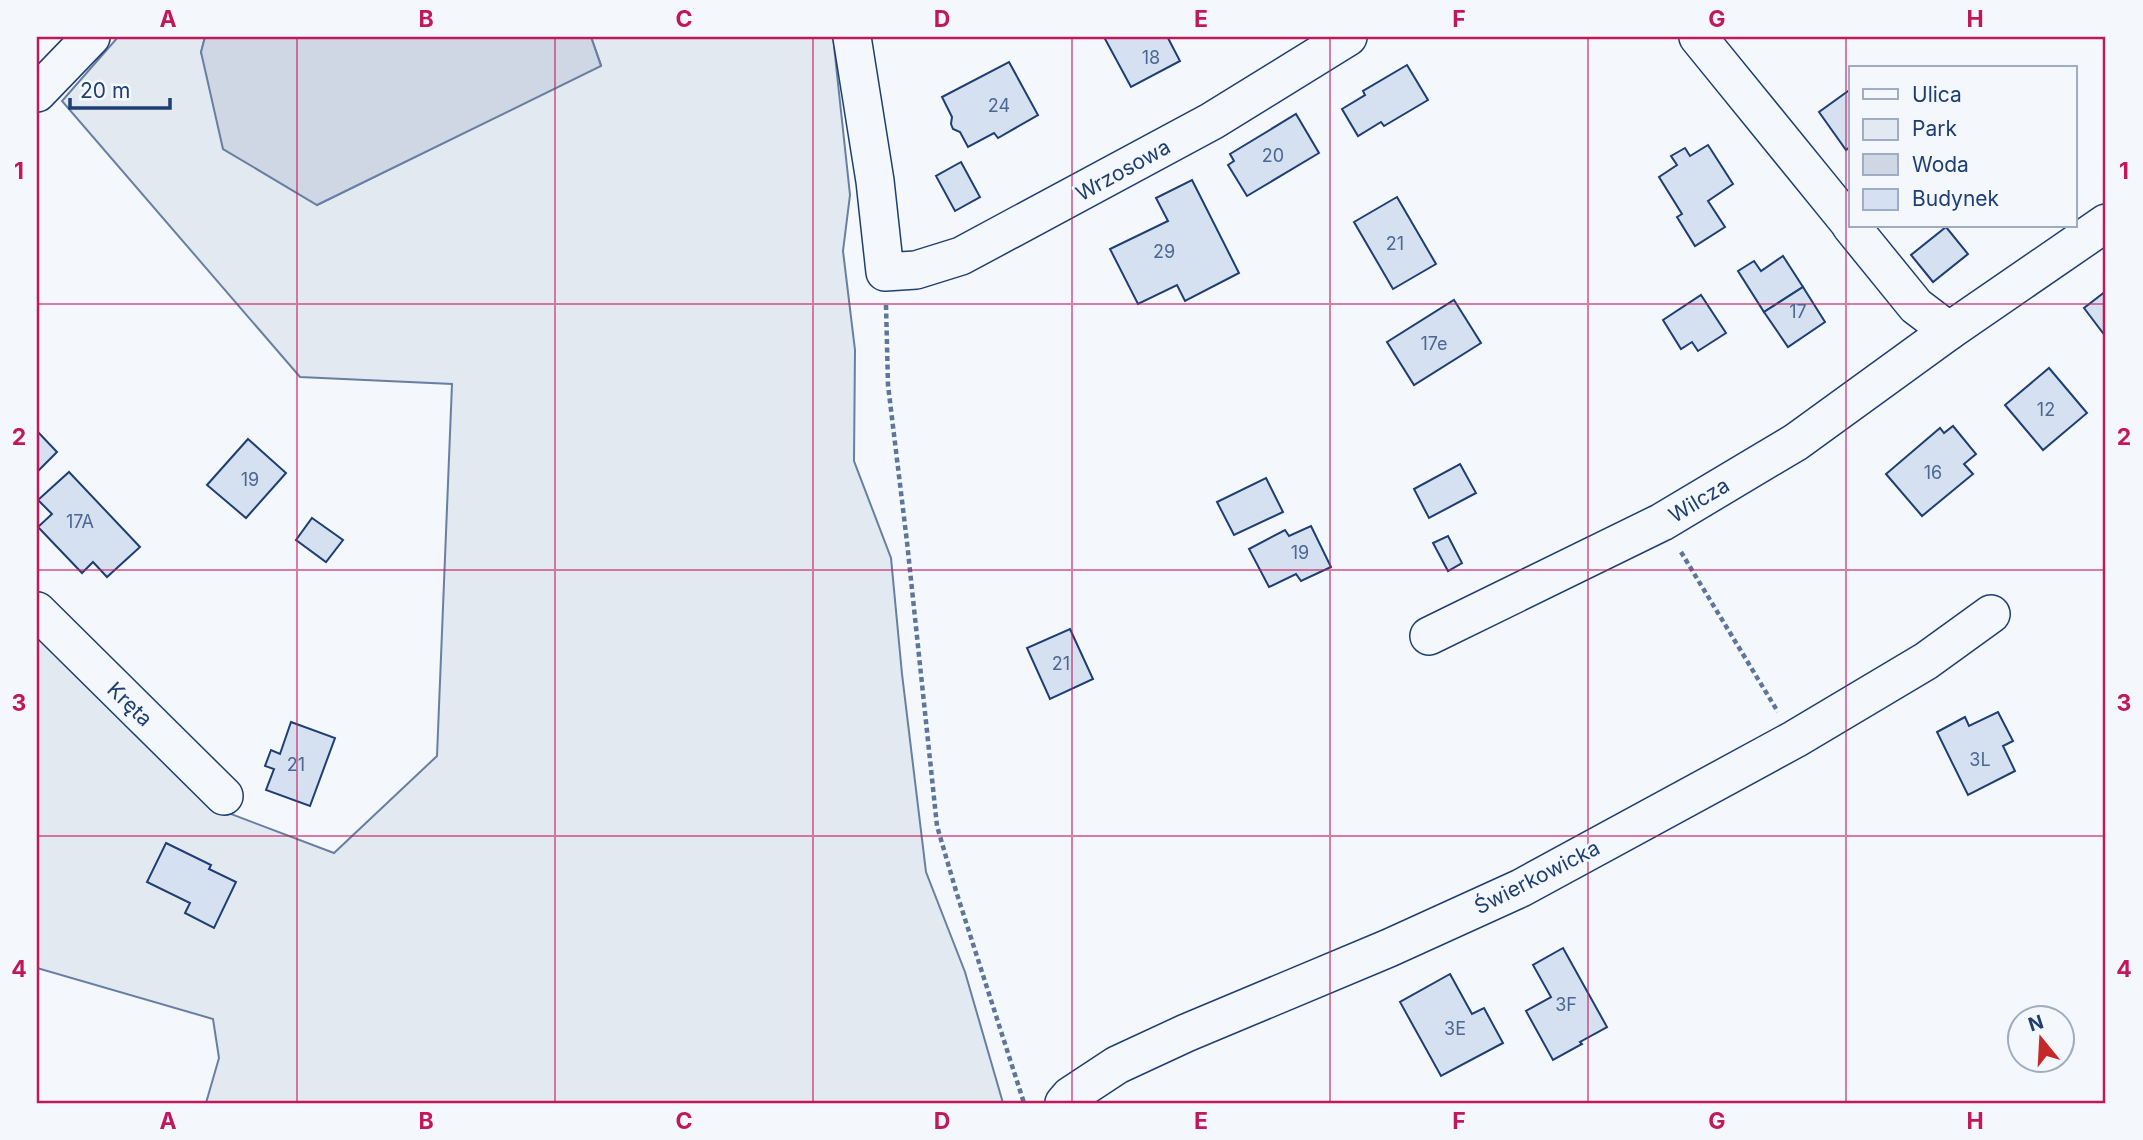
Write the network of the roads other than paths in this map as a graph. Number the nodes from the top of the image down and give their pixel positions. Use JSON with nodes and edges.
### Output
{"nodes":[{"id":1,"x":91,"y":37,"type":"edge"},
{"id":2,"x":852,"y":37,"type":"edge"},
{"id":3,"x":1348,"y":37,"type":"edge"},
{"id":4,"x":1698,"y":37,"type":"edge"},
{"id":5,"x":37,"y":93,"type":"edge"},
{"id":6,"x":1849,"y":223,"type":"edge"},
{"id":7,"x":2106,"y":223,"type":"edge"},
{"id":8,"x":1853,"y":228,"type":"edge"},
{"id":9,"x":1949,"y":331,"type":"junction"},
{"id":10,"x":37,"y":611,"type":"edge"},
{"id":11,"x":1991,"y":614,"type":"dead end"},
{"id":12,"x":1429,"y":636,"type":"dead end"},
{"id":13,"x":225,"y":796,"type":"dead end"},
{"id":14,"x":1064,"y":1103,"type":"edge"}],
"edges":[{"from":1,"to":5,"type":"street"},
{"from":2,"to":3,"type":"street","name":"Wrzosowa"},
{"from":4,"to":6,"type":"street"},
{"from":7,"to":9,"type":"street","name":"Wilcza"},
{"from":8,"to":9,"type":"street"},
{"from":9,"to":12,"type":"street","name":"Wilcza"},
{"from":10,"to":13,"type":"street","name":"Kręta"},
{"from":11,"to":14,"type":"street","name":"Świerkowicka"}]}
